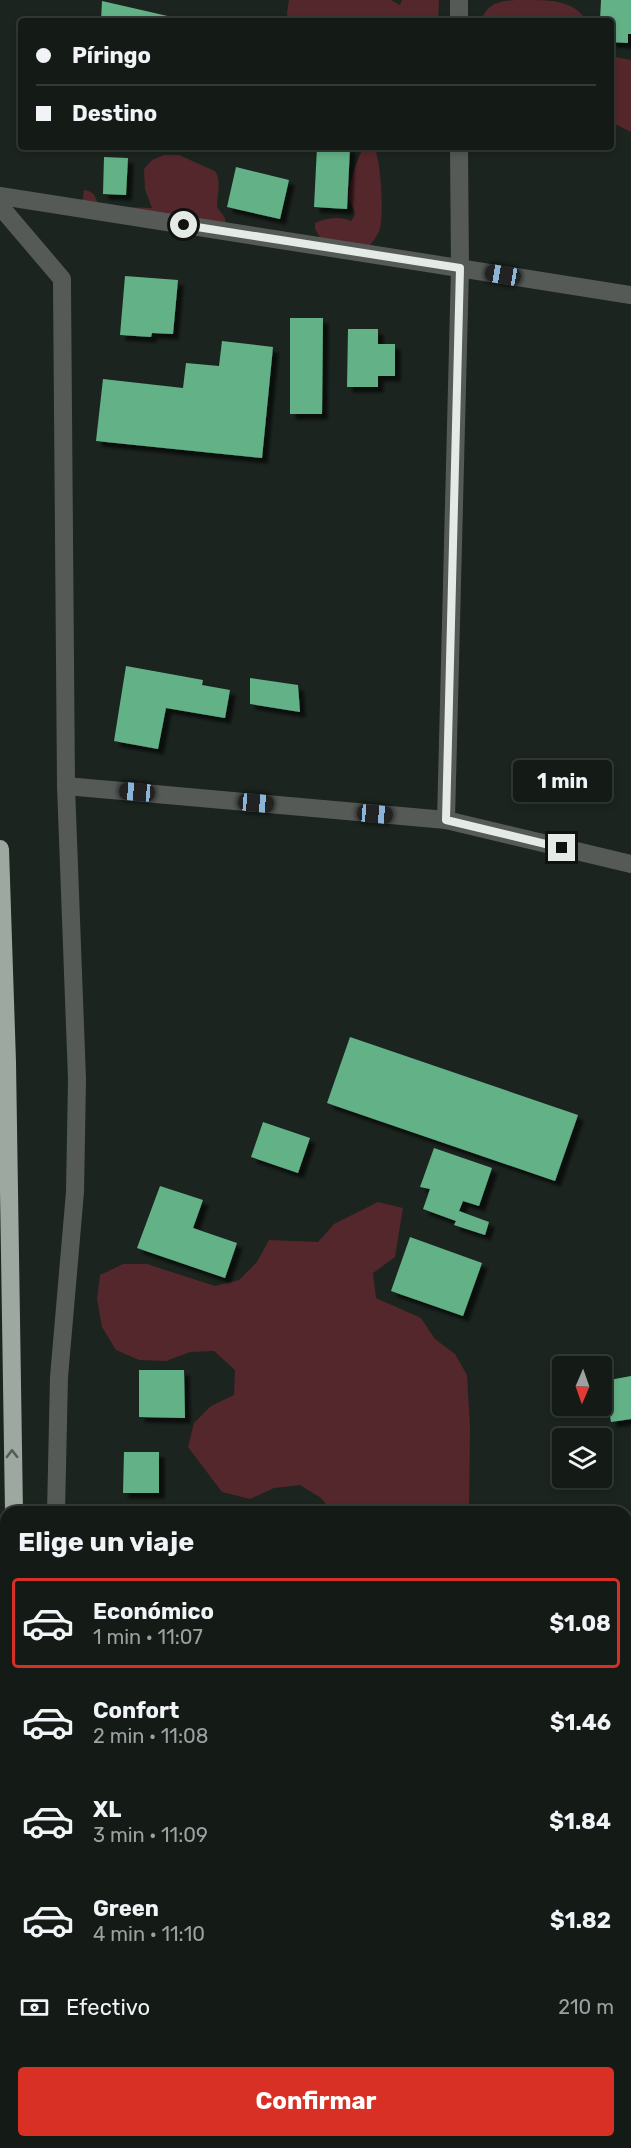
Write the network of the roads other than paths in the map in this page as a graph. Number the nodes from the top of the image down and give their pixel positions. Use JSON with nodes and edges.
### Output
{"nodes":[{"id":1,"x":459,"y":0,"type":"edge"},
{"id":2,"x":459,"y":18,"type":"edge"},
{"id":3,"x":459,"y":150,"type":"edge"},
{"id":4,"x":0,"y":196,"type":"edge"},
{"id":5,"x":0,"y":206,"type":"edge"},
{"id":6,"x":460,"y":268,"type":"junction"},
{"id":7,"x":631,"y":296,"type":"edge"},
{"id":8,"x":66,"y":786,"type":"junction"},
{"id":9,"x":446,"y":820,"type":"junction"},
{"id":10,"x":0,"y":849,"type":"edge"},
{"id":11,"x":631,"y":864,"type":"edge"},
{"id":12,"x":4,"y":1262,"type":"edge"},
{"id":13,"x":14,"y":1506,"type":"edge"},
{"id":14,"x":56,"y":1506,"type":"edge"}],
"edges":[{"from":1,"to":2,"type":"street"},
{"from":3,"to":6,"type":"street"},
{"from":4,"to":6,"type":"street"},
{"from":5,"to":8,"type":"street"},
{"from":6,"to":7,"type":"street"},
{"from":6,"to":9,"type":"street"},
{"from":8,"to":9,"type":"street"},
{"from":8,"to":14,"type":"street"},
{"from":9,"to":11,"type":"street"},
{"from":10,"to":12,"type":"highway"},
{"from":13,"to":12,"type":"highway","one_way":true}]}
